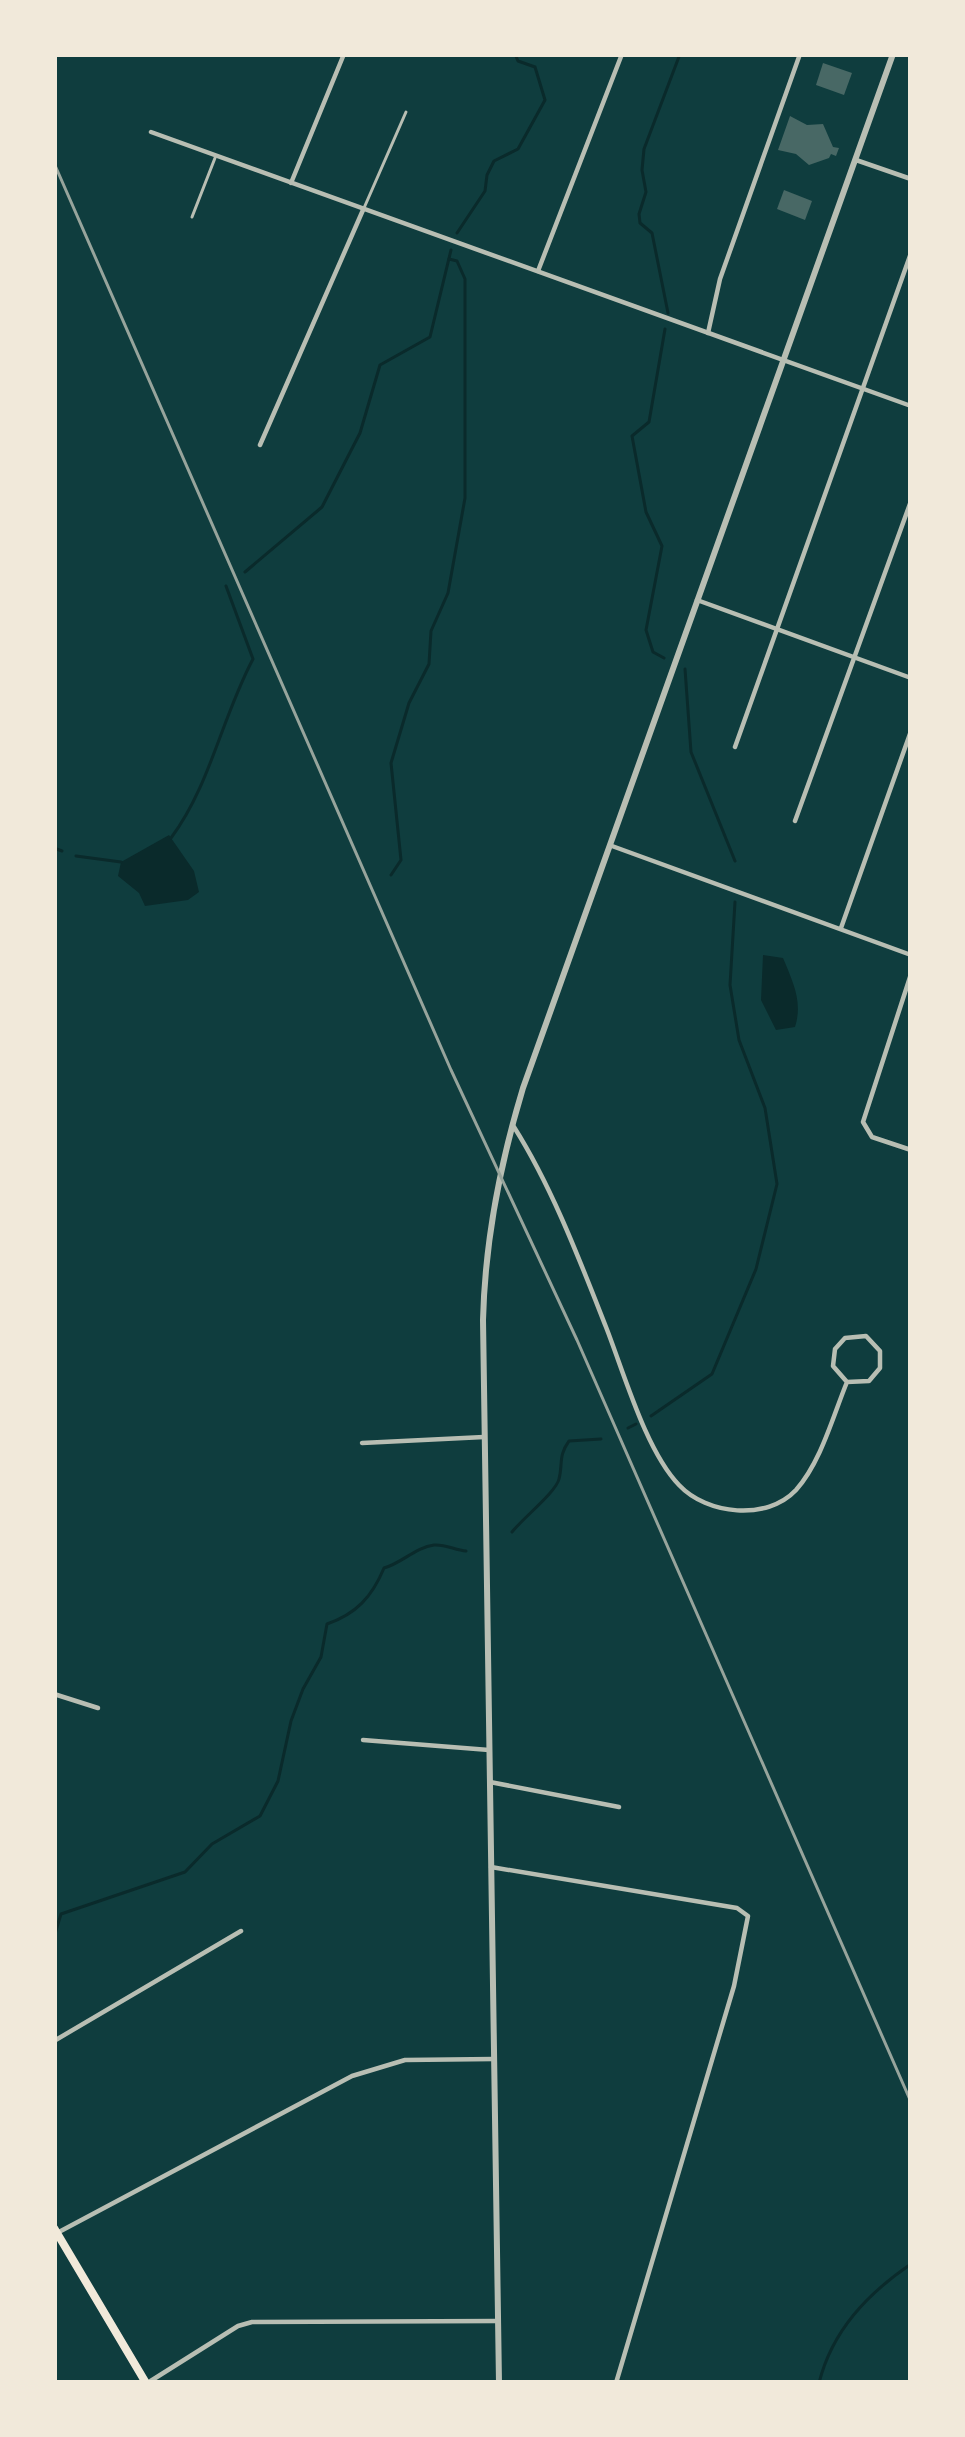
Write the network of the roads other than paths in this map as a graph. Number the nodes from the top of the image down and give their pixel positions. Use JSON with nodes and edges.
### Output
{"nodes":[{"id":1,"x":344,"y":54,"type":"edge"},
{"id":2,"x":622,"y":54,"type":"edge"},
{"id":3,"x":800,"y":54,"type":"edge"},
{"id":4,"x":893,"y":54,"type":"edge"},
{"id":5,"x":406,"y":112,"type":"dead end"},
{"id":6,"x":152,"y":132,"type":"dead end"},
{"id":7,"x":216,"y":156,"type":"junction"},
{"id":8,"x":856,"y":160,"type":"junction"},
{"id":9,"x":911,"y":179,"type":"edge"},
{"id":10,"x":290,"y":183,"type":"junction"},
{"id":11,"x":363,"y":210,"type":"junction"},
{"id":12,"x":192,"y":217,"type":"dead end"},
{"id":13,"x":911,"y":253,"type":"edge"},
{"id":14,"x":538,"y":271,"type":"junction"},
{"id":15,"x":709,"y":333,"type":"junction"},
{"id":16,"x":783,"y":361,"type":"junction"},
{"id":17,"x":862,"y":388,"type":"junction"},
{"id":18,"x":911,"y":406,"type":"edge"},
{"id":19,"x":260,"y":445,"type":"dead end"},
{"id":20,"x":911,"y":501,"type":"edge"},
{"id":21,"x":697,"y":600,"type":"junction"},
{"id":22,"x":776,"y":629,"type":"junction"},
{"id":23,"x":853,"y":656,"type":"junction"},
{"id":24,"x":911,"y":678,"type":"edge"},
{"id":25,"x":911,"y":731,"type":"edge"},
{"id":26,"x":735,"y":746,"type":"dead end"},
{"id":27,"x":795,"y":821,"type":"dead end"},
{"id":28,"x":610,"y":845,"type":"junction"},
{"id":29,"x":841,"y":928,"type":"junction"},
{"id":30,"x":911,"y":956,"type":"edge"},
{"id":31,"x":911,"y":974,"type":"edge"},
{"id":32,"x":512,"y":1125,"type":"junction"},
{"id":33,"x":911,"y":1150,"type":"edge"},
{"id":34,"x":847,"y":1382,"type":"junction"},
{"id":35,"x":484,"y":1437,"type":"junction"},
{"id":36,"x":362,"y":1443,"type":"dead end"},
{"id":37,"x":54,"y":1694,"type":"edge"},
{"id":38,"x":98,"y":1708,"type":"dead end"},
{"id":39,"x":363,"y":1740,"type":"dead end"},
{"id":40,"x":489,"y":1750,"type":"junction"},
{"id":41,"x":490,"y":1782,"type":"junction"},
{"id":42,"x":619,"y":1807,"type":"dead end"},
{"id":43,"x":491,"y":1867,"type":"junction"},
{"id":44,"x":241,"y":1930,"type":"dead end"},
{"id":45,"x":54,"y":2041,"type":"edge"},
{"id":46,"x":494,"y":2059,"type":"junction"},
{"id":47,"x":55,"y":2231,"type":"edge"},
{"id":48,"x":498,"y":2321,"type":"junction"},
{"id":49,"x":147,"y":2383,"type":"edge"},
{"id":50,"x":499,"y":2383,"type":"edge"},
{"id":51,"x":616,"y":2383,"type":"edge"}],
"edges":[{"from":1,"to":10,"type":"street"},
{"from":2,"to":14,"type":"street"},
{"from":3,"to":15,"type":"street"},
{"from":4,"to":8,"type":"street"},
{"from":5,"to":11,"type":"lane"},
{"from":6,"to":7,"type":"street"},
{"from":7,"to":10,"type":"street"},
{"from":7,"to":12,"type":"lane"},
{"from":8,"to":9,"type":"street"},
{"from":8,"to":16,"type":"street"},
{"from":10,"to":11,"type":"street"},
{"from":11,"to":14,"type":"street"},
{"from":11,"to":19,"type":"street"},
{"from":13,"to":17,"type":"street"},
{"from":14,"to":15,"type":"street"},
{"from":15,"to":16,"type":"street"},
{"from":16,"to":17,"type":"street"},
{"from":16,"to":21,"type":"street"},
{"from":17,"to":18,"type":"street"},
{"from":17,"to":22,"type":"street"},
{"from":20,"to":23,"type":"street"},
{"from":21,"to":22,"type":"street"},
{"from":21,"to":28,"type":"street"},
{"from":22,"to":23,"type":"street"},
{"from":22,"to":26,"type":"street"},
{"from":23,"to":24,"type":"street"},
{"from":23,"to":27,"type":"street"},
{"from":25,"to":29,"type":"street"},
{"from":28,"to":29,"type":"street"},
{"from":28,"to":32,"type":"street"},
{"from":29,"to":30,"type":"street"},
{"from":31,"to":33,"type":"street"},
{"from":32,"to":34,"type":"street"},
{"from":32,"to":35,"type":"street"},
{"from":34,"to":34,"type":"street"},
{"from":35,"to":36,"type":"street"},
{"from":35,"to":40,"type":"street"},
{"from":37,"to":38,"type":"street"},
{"from":39,"to":40,"type":"street"},
{"from":40,"to":41,"type":"street"},
{"from":41,"to":42,"type":"street"},
{"from":41,"to":43,"type":"street"},
{"from":43,"to":46,"type":"street"},
{"from":43,"to":51,"type":"street"},
{"from":44,"to":45,"type":"street"},
{"from":46,"to":47,"type":"street"},
{"from":46,"to":48,"type":"street"},
{"from":47,"to":49,"type":"main road"},
{"from":48,"to":49,"type":"street"},
{"from":48,"to":50,"type":"street"}]}
